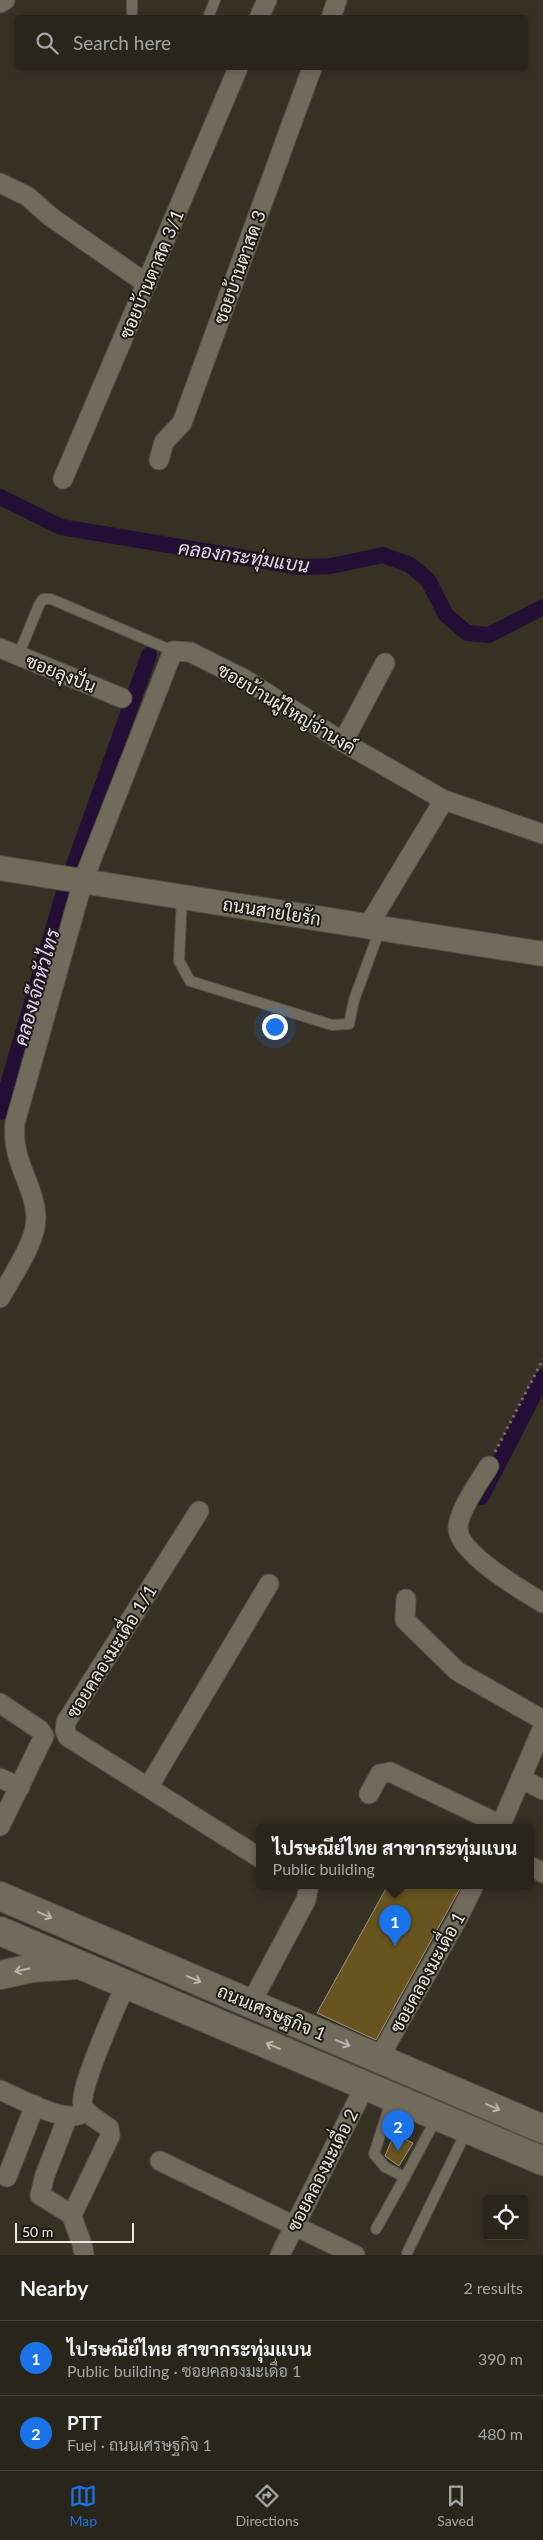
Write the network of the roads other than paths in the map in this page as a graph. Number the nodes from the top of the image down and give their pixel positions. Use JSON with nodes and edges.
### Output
{"nodes":[{"id":1,"x":5,"y":0,"type":"edge"},
{"id":2,"x":132,"y":0,"type":"edge"},
{"id":3,"x":215,"y":0,"type":"edge"},
{"id":4,"x":267,"y":0,"type":"edge"},
{"id":5,"x":337,"y":0,"type":"edge"},
{"id":6,"x":0,"y":3,"type":"edge"},
{"id":7,"x":132,"y":12,"type":"dead end"},
{"id":8,"x":209,"y":15,"type":"edge"},
{"id":9,"x":260,"y":15,"type":"edge"},
{"id":10,"x":331,"y":15,"type":"edge"},
{"id":11,"x":237,"y":70,"type":"edge"},
{"id":12,"x":311,"y":70,"type":"edge"},
{"id":13,"x":0,"y":183,"type":"edge"},
{"id":14,"x":146,"y":284,"type":"junction"},
{"id":15,"x":159,"y":460,"type":"dead end"},
{"id":16,"x":62,"y":479,"type":"dead end"},
{"id":17,"x":0,"y":648,"type":"edge"},
{"id":18,"x":173,"y":651,"type":"junction"},
{"id":19,"x":18,"y":656,"type":"junction"},
{"id":20,"x":385,"y":663,"type":"dead end"},
{"id":21,"x":122,"y":698,"type":"dead end"},
{"id":22,"x":343,"y":742,"type":"junction"},
{"id":23,"x":444,"y":800,"type":"junction"},
{"id":24,"x":543,"y":834,"type":"edge"},
{"id":25,"x":0,"y":868,"type":"edge"},
{"id":26,"x":83,"y":881,"type":"junction"},
{"id":27,"x":182,"y":896,"type":"junction"},
{"id":28,"x":374,"y":927,"type":"junction"},
{"id":29,"x":543,"y":954,"type":"edge"},
{"id":30,"x":0,"y":1298,"type":"edge"},
{"id":31,"x":488,"y":1466,"type":"road end"},
{"id":32,"x":199,"y":1511,"type":"dead end"},
{"id":33,"x":269,"y":1584,"type":"dead end"},
{"id":34,"x":406,"y":1599,"type":"dead end"},
{"id":35,"x":543,"y":1603,"type":"edge"},
{"id":36,"x":0,"y":1703,"type":"edge"},
{"id":37,"x":543,"y":1720,"type":"edge"},
{"id":38,"x":543,"y":1727,"type":"edge"},
{"id":39,"x":0,"y":1778,"type":"edge"},
{"id":40,"x":521,"y":1778,"type":"junction"},
{"id":41,"x":150,"y":1786,"type":"junction"},
{"id":42,"x":20,"y":1787,"type":"junction"},
{"id":43,"x":543,"y":1790,"type":"edge"},
{"id":44,"x":369,"y":1794,"type":"dead end"},
{"id":45,"x":497,"y":1824,"type":"edge"},
{"id":46,"x":502,"y":1824,"type":"edge"},
{"id":47,"x":0,"y":1826,"type":"edge"},
{"id":48,"x":256,"y":1855,"type":"edge"},
{"id":49,"x":308,"y":1889,"type":"edge"},
{"id":50,"x":472,"y":1889,"type":"edge"},
{"id":51,"x":0,"y":1896,"type":"edge"},
{"id":52,"x":0,"y":1931,"type":"edge"},
{"id":53,"x":80,"y":1964,"type":"junction"},
{"id":54,"x":0,"y":1975,"type":"edge"},
{"id":55,"x":126,"y":1984,"type":"junction"},
{"id":56,"x":251,"y":2003,"type":"junction"},
{"id":57,"x":379,"y":2058,"type":"junction"},
{"id":58,"x":365,"y":2086,"type":"junction"},
{"id":59,"x":0,"y":2090,"type":"edge"},
{"id":60,"x":392,"y":2097,"type":"junction"},
{"id":61,"x":35,"y":2105,"type":"junction"},
{"id":62,"x":89,"y":2113,"type":"junction"},
{"id":63,"x":68,"y":2116,"type":"junction"},
{"id":64,"x":437,"y":2116,"type":"junction"},
{"id":65,"x":467,"y":2129,"type":"junction"},
{"id":66,"x":543,"y":2129,"type":"edge"},
{"id":67,"x":160,"y":2161,"type":"dead end"},
{"id":68,"x":543,"y":2161,"type":"edge"},
{"id":69,"x":7,"y":2177,"type":"dead end"},
{"id":70,"x":405,"y":2177,"type":"junction"},
{"id":71,"x":72,"y":2215,"type":"junction"},
{"id":72,"x":294,"y":2226,"type":"junction"},
{"id":73,"x":376,"y":2230,"type":"dead end"},
{"id":74,"x":407,"y":2253,"type":"dead end"},
{"id":75,"x":84,"y":2255,"type":"edge"},
{"id":76,"x":280,"y":2255,"type":"edge"},
{"id":77,"x":355,"y":2255,"type":"edge"}],
"edges":[{"from":1,"to":6,"type":"street"},
{"from":2,"to":7,"type":"lane"},
{"from":3,"to":8,"type":"lane"},
{"from":4,"to":9,"type":"street"},
{"from":5,"to":10,"type":"street"},
{"from":11,"to":14,"type":"street","name":"ซอยบ้านตาสด 3/1"},
{"from":12,"to":15,"type":"street","name":"ซอยบ้านตาสด 3"},
{"from":13,"to":14,"type":"street"},
{"from":14,"to":16,"type":"street","name":"ซอยบ้านตาสด 3/1"},
{"from":17,"to":19,"type":"street","name":"ซอยลุงปั่น"},
{"from":18,"to":19,"type":"lane"},
{"from":18,"to":22,"type":"street","name":"ซอยบ้านผู้ใหญ่จำนงค์"},
{"from":18,"to":26,"type":"street"},
{"from":19,"to":21,"type":"street","name":"ซอยลุงปั่น"},
{"from":20,"to":22,"type":"street"},
{"from":22,"to":23,"type":"street","name":"ซอยบ้านผู้ใหญ่จำนงค์"},
{"from":23,"to":24,"type":"street","name":"ซอยบ้านผู้ใหญ่จำนงค์"},
{"from":23,"to":28,"type":"street"},
{"from":25,"to":26,"type":"street","name":"ถนนสายใยรัก"},
{"from":26,"to":27,"type":"street","name":"ถนนสายใยรัก"},
{"from":26,"to":30,"type":"street"},
{"from":27,"to":28,"type":"street","name":"ถนนสายใยรัก"},
{"from":27,"to":28,"type":"lane"},
{"from":28,"to":29,"type":"street","name":"ถนนสายใยรัก"},
{"from":31,"to":35,"type":"street"},
{"from":32,"to":41,"type":"street","name":"ซอยคลองมะเดื่อ 1/1"},
{"from":33,"to":41,"type":"street"},
{"from":34,"to":37,"type":"street"},
{"from":36,"to":42,"type":"street"},
{"from":38,"to":40,"type":"street"},
{"from":39,"to":42,"type":"street"},
{"from":40,"to":43,"type":"street"},
{"from":40,"to":46,"type":"street"},
{"from":41,"to":48,"type":"street","name":"ซอยคลองมะเดื่อ 1/1"},
{"from":42,"to":47,"type":"street"},
{"from":44,"to":45,"type":"street"},
{"from":49,"to":56,"type":"street"},
{"from":50,"to":57,"type":"street","name":"ซอยคลองมะเดื่อ 1"},
{"from":51,"to":56,"type":"main road","name":"ถนนเศรษฐกิจ 1","one_way":true},
{"from":52,"to":53,"type":"main road","name":"ถนนเศรษฐกิจ 1"},
{"from":53,"to":54,"type":"main road","one_way":true},
{"from":53,"to":55,"type":"main road","name":"ถนนเศรษฐกิจ 1"},
{"from":58,"to":55,"type":"main road","name":"ถนนเศรษฐกิจ 1","one_way":true},
{"from":55,"to":62,"type":"street"},
{"from":56,"to":57,"type":"main road","name":"ถนนเศรษฐกิจ 1","one_way":true},
{"from":57,"to":66,"type":"main road","name":"ถนนเศรษฐกิจ 1","one_way":true},
{"from":58,"to":60,"type":"main road","name":"ถนนเศรษฐกิจ 1"},
{"from":58,"to":72,"type":"street","name":"ซอยคลองมะเดื่อ 2"},
{"from":59,"to":61,"type":"street"},
{"from":60,"to":64,"type":"main road","name":"ถนนเศรษฐกิจ 1"},
{"from":60,"to":70,"type":"lane"},
{"from":61,"to":63,"type":"street"},
{"from":61,"to":69,"type":"street"},
{"from":62,"to":63,"type":"street"},
{"from":62,"to":71,"type":"street"},
{"from":63,"to":71,"type":"street"},
{"from":64,"to":65,"type":"main road","name":"ถนนเศรษฐกิจ 1"},
{"from":64,"to":70,"type":"lane"},
{"from":65,"to":68,"type":"main road","name":"ถนนเศรษฐกิจ 1"},
{"from":65,"to":74,"type":"lane"},
{"from":67,"to":72,"type":"street"},
{"from":70,"to":73,"type":"lane"},
{"from":71,"to":75,"type":"street"},
{"from":72,"to":76,"type":"street","name":"ซอยคลองมะเดื่อ 2"},
{"from":72,"to":77,"type":"street"}]}
